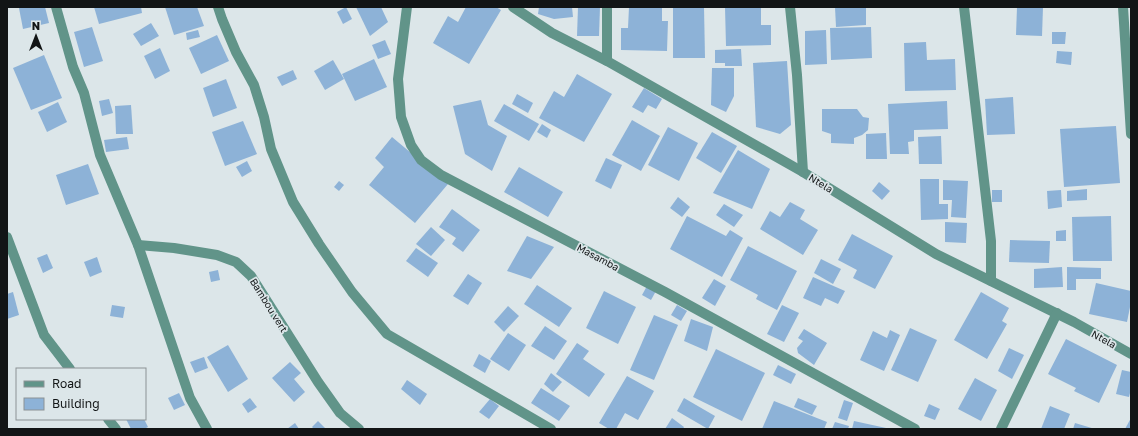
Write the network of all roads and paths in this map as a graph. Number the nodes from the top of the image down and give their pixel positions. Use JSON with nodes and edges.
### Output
{"nodes":[{"id":1,"x":56,"y":7,"type":"edge"},
{"id":2,"x":218,"y":7,"type":"edge"},
{"id":3,"x":407,"y":7,"type":"edge"},
{"id":4,"x":513,"y":7,"type":"edge"},
{"id":5,"x":607,"y":7,"type":"edge"},
{"id":6,"x":790,"y":7,"type":"edge"},
{"id":7,"x":964,"y":7,"type":"edge"},
{"id":8,"x":1123,"y":7,"type":"edge"},
{"id":9,"x":607,"y":61,"type":"junction"},
{"id":10,"x":1131,"y":134,"type":"edge"},
{"id":11,"x":803,"y":172,"type":"junction"},
{"id":12,"x":7,"y":237,"type":"edge"},
{"id":13,"x":138,"y":245,"type":"junction"},
{"id":14,"x":991,"y":281,"type":"junction"},
{"id":15,"x":1057,"y":313,"type":"junction"},
{"id":16,"x":1131,"y":354,"type":"edge"},
{"id":17,"x":69,"y":368,"type":"edge"},
{"id":18,"x":109,"y":420,"type":"edge"},
{"id":19,"x":116,"y":429,"type":"edge"},
{"id":20,"x":207,"y":429,"type":"edge"},
{"id":21,"x":359,"y":429,"type":"edge"},
{"id":22,"x":550,"y":429,"type":"edge"},
{"id":23,"x":915,"y":429,"type":"edge"},
{"id":24,"x":1001,"y":429,"type":"edge"}],
"edges":[{"from":1,"to":13,"type":"street"},
{"from":2,"to":22,"type":"street"},
{"from":3,"to":23,"type":"street","name":"Masamba"},
{"from":4,"to":9,"type":"street","name":"Ntela"},
{"from":5,"to":9,"type":"street"},
{"from":6,"to":11,"type":"street"},
{"from":7,"to":14,"type":"street"},
{"from":8,"to":10,"type":"street"},
{"from":9,"to":11,"type":"street","name":"Ntela"},
{"from":11,"to":14,"type":"street","name":"Ntela"},
{"from":12,"to":17,"type":"street"},
{"from":13,"to":20,"type":"street"},
{"from":13,"to":21,"type":"street","name":"Bambou vert"},
{"from":14,"to":15,"type":"street","name":"Ntela"},
{"from":15,"to":16,"type":"street","name":"Ntela"},
{"from":15,"to":24,"type":"street"},
{"from":18,"to":19,"type":"street"}]}
